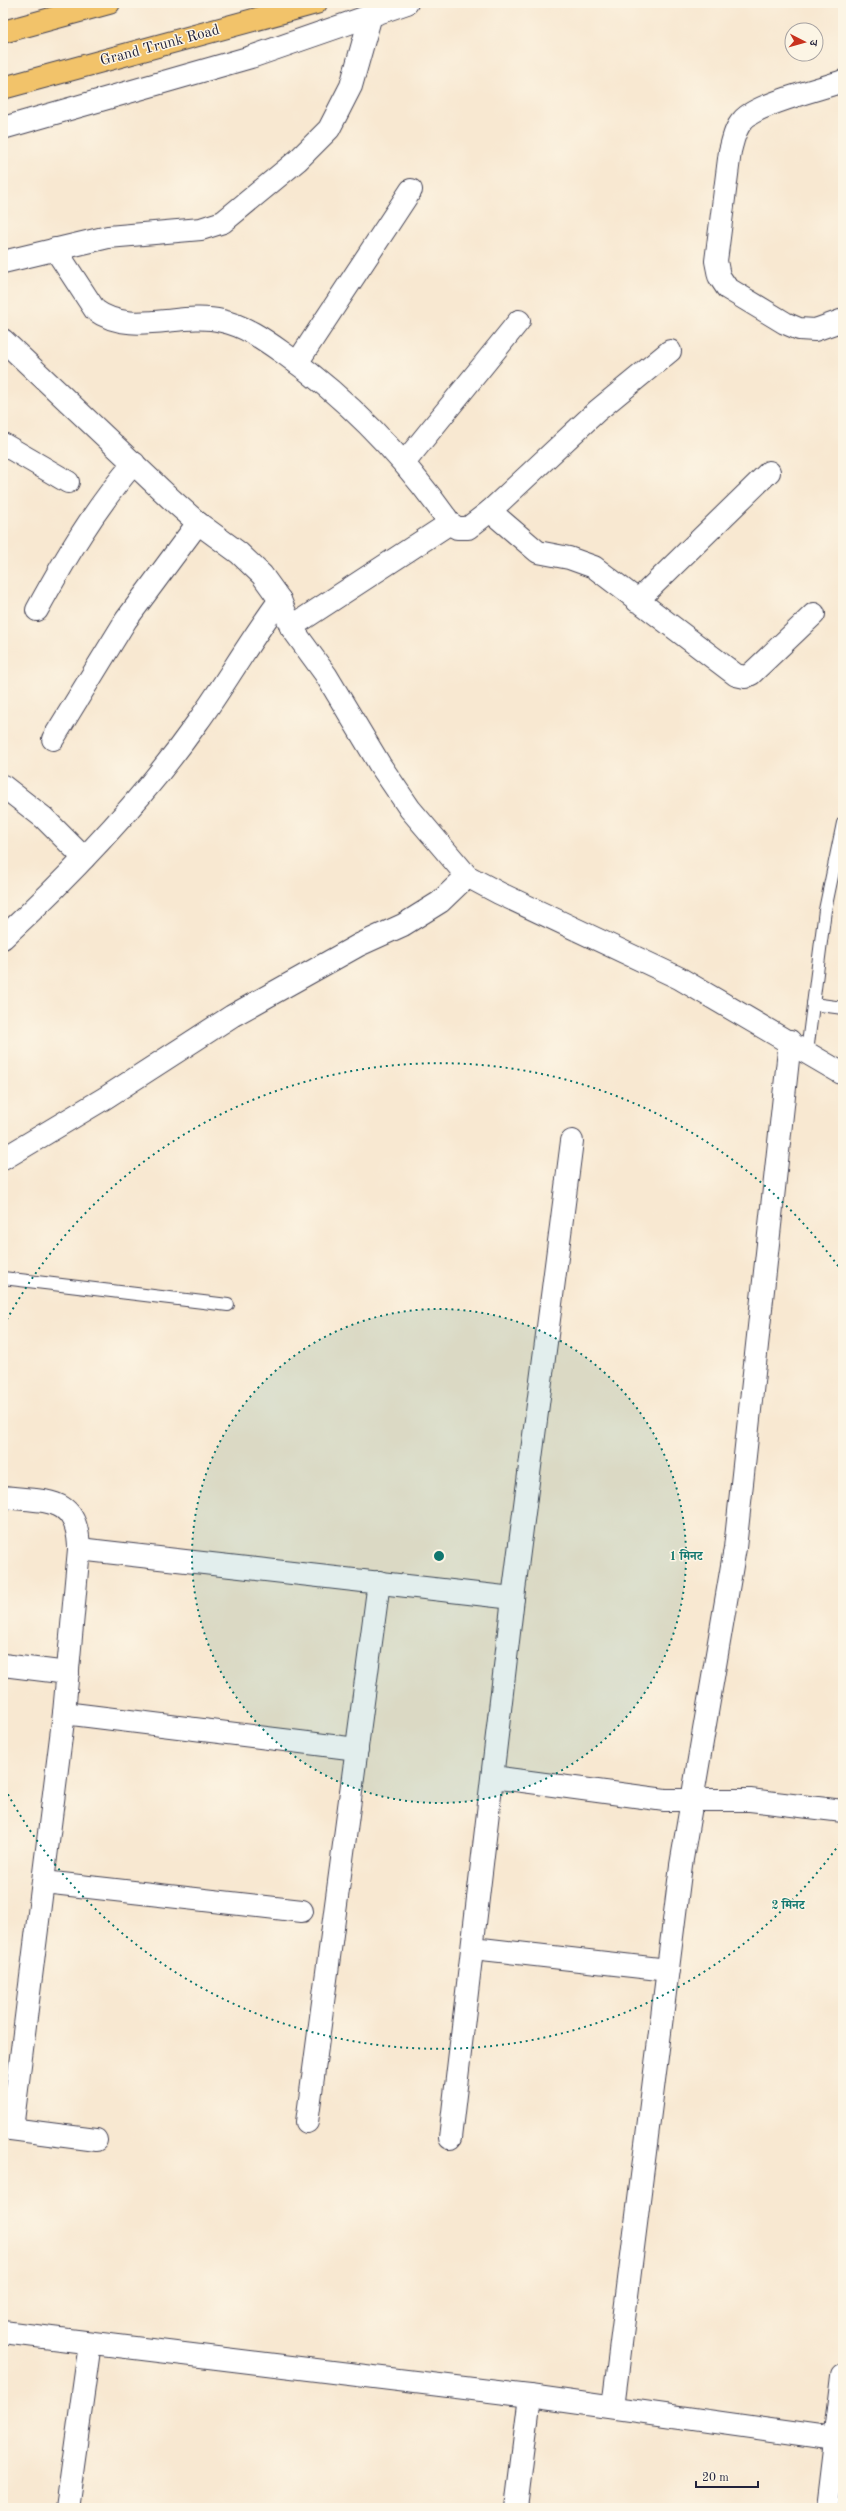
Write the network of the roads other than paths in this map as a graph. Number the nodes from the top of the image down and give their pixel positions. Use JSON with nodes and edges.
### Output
{"nodes":[{"id":1,"x":109,"y":3,"type":"edge"},
{"id":2,"x":316,"y":3,"type":"edge"},
{"id":3,"x":407,"y":3,"type":"edge"},
{"id":4,"x":371,"y":15,"type":"junction"},
{"id":5,"x":3,"y":32,"type":"edge"},
{"id":6,"x":843,"y":82,"type":"edge"},
{"id":7,"x":3,"y":88,"type":"edge"},
{"id":8,"x":3,"y":128,"type":"edge"},
{"id":9,"x":411,"y":190,"type":"dead end"},
{"id":10,"x":55,"y":249,"type":"junction"},
{"id":11,"x":3,"y":262,"type":"edge"},
{"id":12,"x":843,"y":320,"type":"edge"},
{"id":13,"x":519,"y":321,"type":"dead end"},
{"id":14,"x":3,"y":340,"type":"edge"},
{"id":15,"x":670,"y":351,"type":"dead end"},
{"id":16,"x":297,"y":363,"type":"junction"},
{"id":17,"x":3,"y":444,"type":"edge"},
{"id":18,"x":134,"y":463,"type":"junction"},
{"id":19,"x":404,"y":463,"type":"junction"},
{"id":20,"x":769,"y":472,"type":"dead end"},
{"id":21,"x":68,"y":482,"type":"dead end"},
{"id":22,"x":490,"y":511,"type":"junction"},
{"id":23,"x":198,"y":523,"type":"junction"},
{"id":24,"x":450,"y":523,"type":"junction"},
{"id":25,"x":280,"y":600,"type":"junction"},
{"id":26,"x":636,"y":601,"type":"junction"},
{"id":27,"x":37,"y":610,"type":"dead end"},
{"id":28,"x":814,"y":614,"type":"dead end"},
{"id":29,"x":291,"y":627,"type":"junction"},
{"id":30,"x":53,"y":738,"type":"dead end"},
{"id":31,"x":3,"y":786,"type":"edge"},
{"id":32,"x":843,"y":823,"type":"edge"},
{"id":33,"x":84,"y":858,"type":"junction"},
{"id":34,"x":467,"y":876,"type":"junction"},
{"id":35,"x":3,"y":938,"type":"edge"},
{"id":36,"x":813,"y":1004,"type":"junction"},
{"id":37,"x":843,"y":1008,"type":"edge"},
{"id":38,"x":799,"y":1047,"type":"junction"},
{"id":39,"x":843,"y":1074,"type":"edge"},
{"id":40,"x":572,"y":1141,"type":"dead end"},
{"id":41,"x":3,"y":1159,"type":"edge"},
{"id":42,"x":3,"y":1278,"type":"edge"},
{"id":43,"x":228,"y":1305,"type":"dead end"},
{"id":44,"x":3,"y":1497,"type":"edge"},
{"id":45,"x":80,"y":1549,"type":"junction"},
{"id":46,"x":379,"y":1582,"type":"junction"},
{"id":47,"x":514,"y":1598,"type":"junction"},
{"id":48,"x":3,"y":1665,"type":"edge"},
{"id":49,"x":68,"y":1673,"type":"junction"},
{"id":50,"x":64,"y":1713,"type":"junction"},
{"id":51,"x":357,"y":1749,"type":"junction"},
{"id":52,"x":493,"y":1777,"type":"junction"},
{"id":53,"x":691,"y":1800,"type":"junction"},
{"id":54,"x":843,"y":1811,"type":"edge"},
{"id":55,"x":44,"y":1882,"type":"junction"},
{"id":56,"x":302,"y":1911,"type":"dead end"},
{"id":57,"x":472,"y":1948,"type":"junction"},
{"id":58,"x":668,"y":1970,"type":"junction"},
{"id":59,"x":307,"y":2122,"type":"dead end"},
{"id":60,"x":7,"y":2129,"type":"edge"},
{"id":61,"x":450,"y":2138,"type":"dead end"},
{"id":62,"x":96,"y":2140,"type":"dead end"},
{"id":63,"x":3,"y":2332,"type":"edge"},
{"id":64,"x":90,"y":2343,"type":"junction"},
{"id":65,"x":843,"y":2375,"type":"edge"},
{"id":66,"x":530,"y":2396,"type":"junction"},
{"id":67,"x":613,"y":2407,"type":"junction"},
{"id":68,"x":835,"y":2439,"type":"junction"},
{"id":69,"x":67,"y":2508,"type":"edge"},
{"id":70,"x":516,"y":2508,"type":"edge"},
{"id":71,"x":827,"y":2508,"type":"edge"}],
"edges":[{"from":1,"to":5,"type":"highway"},
{"from":2,"to":7,"type":"highway","name":"Grand Trunk Road"},
{"from":3,"to":4,"type":"street"},
{"from":4,"to":8,"type":"street"},
{"from":4,"to":10,"type":"street"},
{"from":6,"to":12,"type":"street"},
{"from":9,"to":16,"type":"street"},
{"from":10,"to":11,"type":"street"},
{"from":10,"to":16,"type":"street"},
{"from":13,"to":19,"type":"street"},
{"from":14,"to":18,"type":"street"},
{"from":15,"to":22,"type":"street"},
{"from":16,"to":19,"type":"street"},
{"from":17,"to":21,"type":"street"},
{"from":18,"to":23,"type":"street"},
{"from":18,"to":27,"type":"street"},
{"from":19,"to":24,"type":"street"},
{"from":20,"to":26,"type":"street"},
{"from":22,"to":24,"type":"street"},
{"from":22,"to":26,"type":"street"},
{"from":23,"to":25,"type":"street"},
{"from":23,"to":30,"type":"street"},
{"from":24,"to":29,"type":"street"},
{"from":25,"to":29,"type":"street"},
{"from":25,"to":33,"type":"street"},
{"from":26,"to":28,"type":"street"},
{"from":29,"to":34,"type":"street"},
{"from":31,"to":33,"type":"street"},
{"from":32,"to":36,"type":"lane"},
{"from":33,"to":35,"type":"street"},
{"from":34,"to":38,"type":"street"},
{"from":34,"to":41,"type":"street"},
{"from":36,"to":37,"type":"lane"},
{"from":36,"to":38,"type":"lane"},
{"from":38,"to":39,"type":"street"},
{"from":38,"to":53,"type":"street"},
{"from":40,"to":47,"type":"street"},
{"from":42,"to":43,"type":"lane"},
{"from":44,"to":45,"type":"street"},
{"from":45,"to":46,"type":"street"},
{"from":45,"to":49,"type":"street"},
{"from":46,"to":47,"type":"street"},
{"from":46,"to":51,"type":"street"},
{"from":47,"to":52,"type":"street"},
{"from":48,"to":49,"type":"street"},
{"from":49,"to":50,"type":"street"},
{"from":50,"to":51,"type":"street"},
{"from":50,"to":55,"type":"street"},
{"from":51,"to":59,"type":"street"},
{"from":52,"to":53,"type":"street"},
{"from":52,"to":57,"type":"street"},
{"from":53,"to":54,"type":"street"},
{"from":53,"to":58,"type":"street"},
{"from":55,"to":56,"type":"street"},
{"from":55,"to":60,"type":"street"},
{"from":57,"to":58,"type":"street"},
{"from":57,"to":61,"type":"street"},
{"from":58,"to":67,"type":"street"},
{"from":60,"to":62,"type":"street"},
{"from":63,"to":64,"type":"street"},
{"from":64,"to":66,"type":"street"},
{"from":64,"to":69,"type":"street"},
{"from":65,"to":68,"type":"street"},
{"from":66,"to":67,"type":"street"},
{"from":66,"to":70,"type":"street"},
{"from":67,"to":68,"type":"street"},
{"from":68,"to":71,"type":"street"}]}
